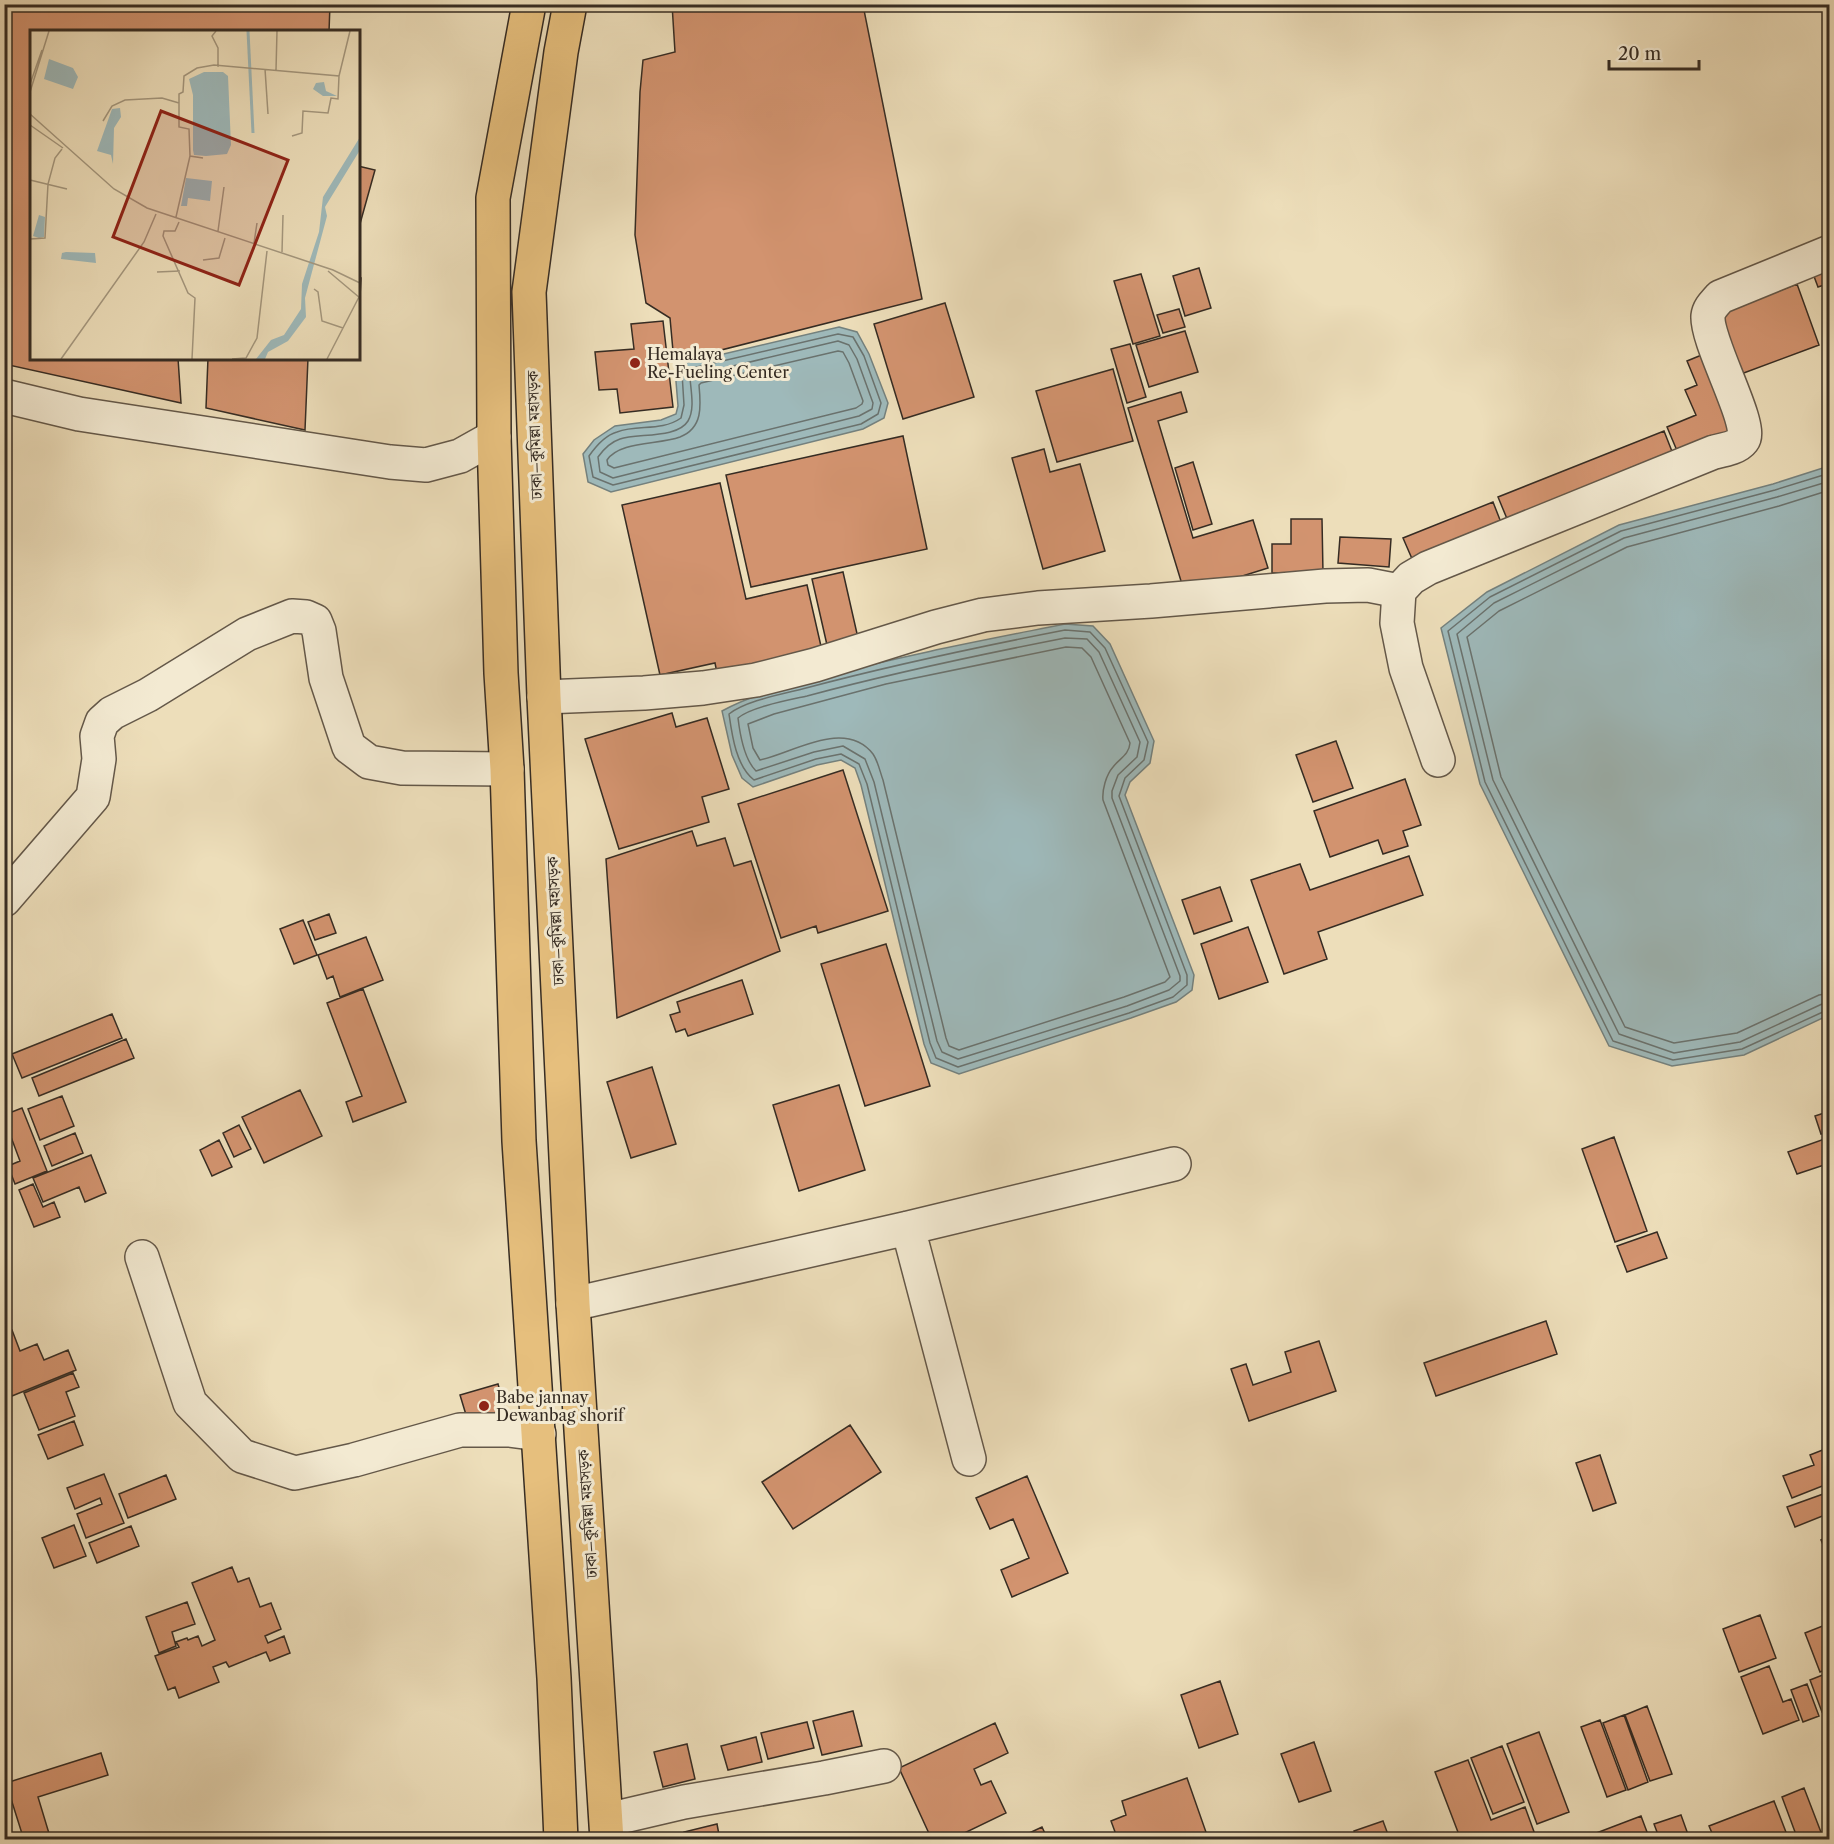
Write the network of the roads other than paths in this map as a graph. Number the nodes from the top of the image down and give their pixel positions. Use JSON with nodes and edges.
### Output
{"nodes":[{"id":1,"x":529,"y":4,"type":"edge"},
{"id":2,"x":570,"y":4,"type":"edge"},
{"id":3,"x":1830,"y":252,"type":"edge"},
{"id":4,"x":4,"y":396,"type":"edge"},
{"id":5,"x":494,"y":437,"type":"junction"},
{"id":6,"x":1399,"y":591,"type":"junction"},
{"id":7,"x":544,"y":697,"type":"junction"},
{"id":8,"x":1438,"y":760,"type":"dead end"},
{"id":9,"x":507,"y":769,"type":"junction"},
{"id":10,"x":4,"y":900,"type":"edge"},
{"id":11,"x":1173,"y":1164,"type":"dead end"},
{"id":12,"x":908,"y":1228,"type":"junction"},
{"id":13,"x":142,"y":1257,"type":"dead end"},
{"id":14,"x":573,"y":1304,"type":"junction"},
{"id":15,"x":539,"y":1434,"type":"junction"},
{"id":16,"x":969,"y":1459,"type":"dead end"},
{"id":17,"x":884,"y":1766,"type":"dead end"},
{"id":18,"x":607,"y":1830,"type":"edge"},
{"id":19,"x":561,"y":1839,"type":"edge"}],
"edges":[{"from":1,"to":5,"type":"highway"},
{"from":2,"to":7,"type":"highway","name":"ঢাকা–কুমিল্লা মহাসড়ক"},
{"from":3,"to":6,"type":"street"},
{"from":4,"to":5,"type":"street"},
{"from":5,"to":9,"type":"highway"},
{"from":6,"to":7,"type":"street"},
{"from":6,"to":8,"type":"street"},
{"from":7,"to":14,"type":"highway","name":"ঢাকা–কুমিল্লা মহাসড়ক"},
{"from":9,"to":10,"type":"street"},
{"from":9,"to":15,"type":"highway"},
{"from":11,"to":12,"type":"street"},
{"from":12,"to":14,"type":"street"},
{"from":12,"to":16,"type":"street"},
{"from":13,"to":15,"type":"street"},
{"from":14,"to":18,"type":"highway","name":"ঢাকা–কুমিল্লা মহাসড়ক"},
{"from":15,"to":19,"type":"highway"},
{"from":17,"to":18,"type":"street"}]}
